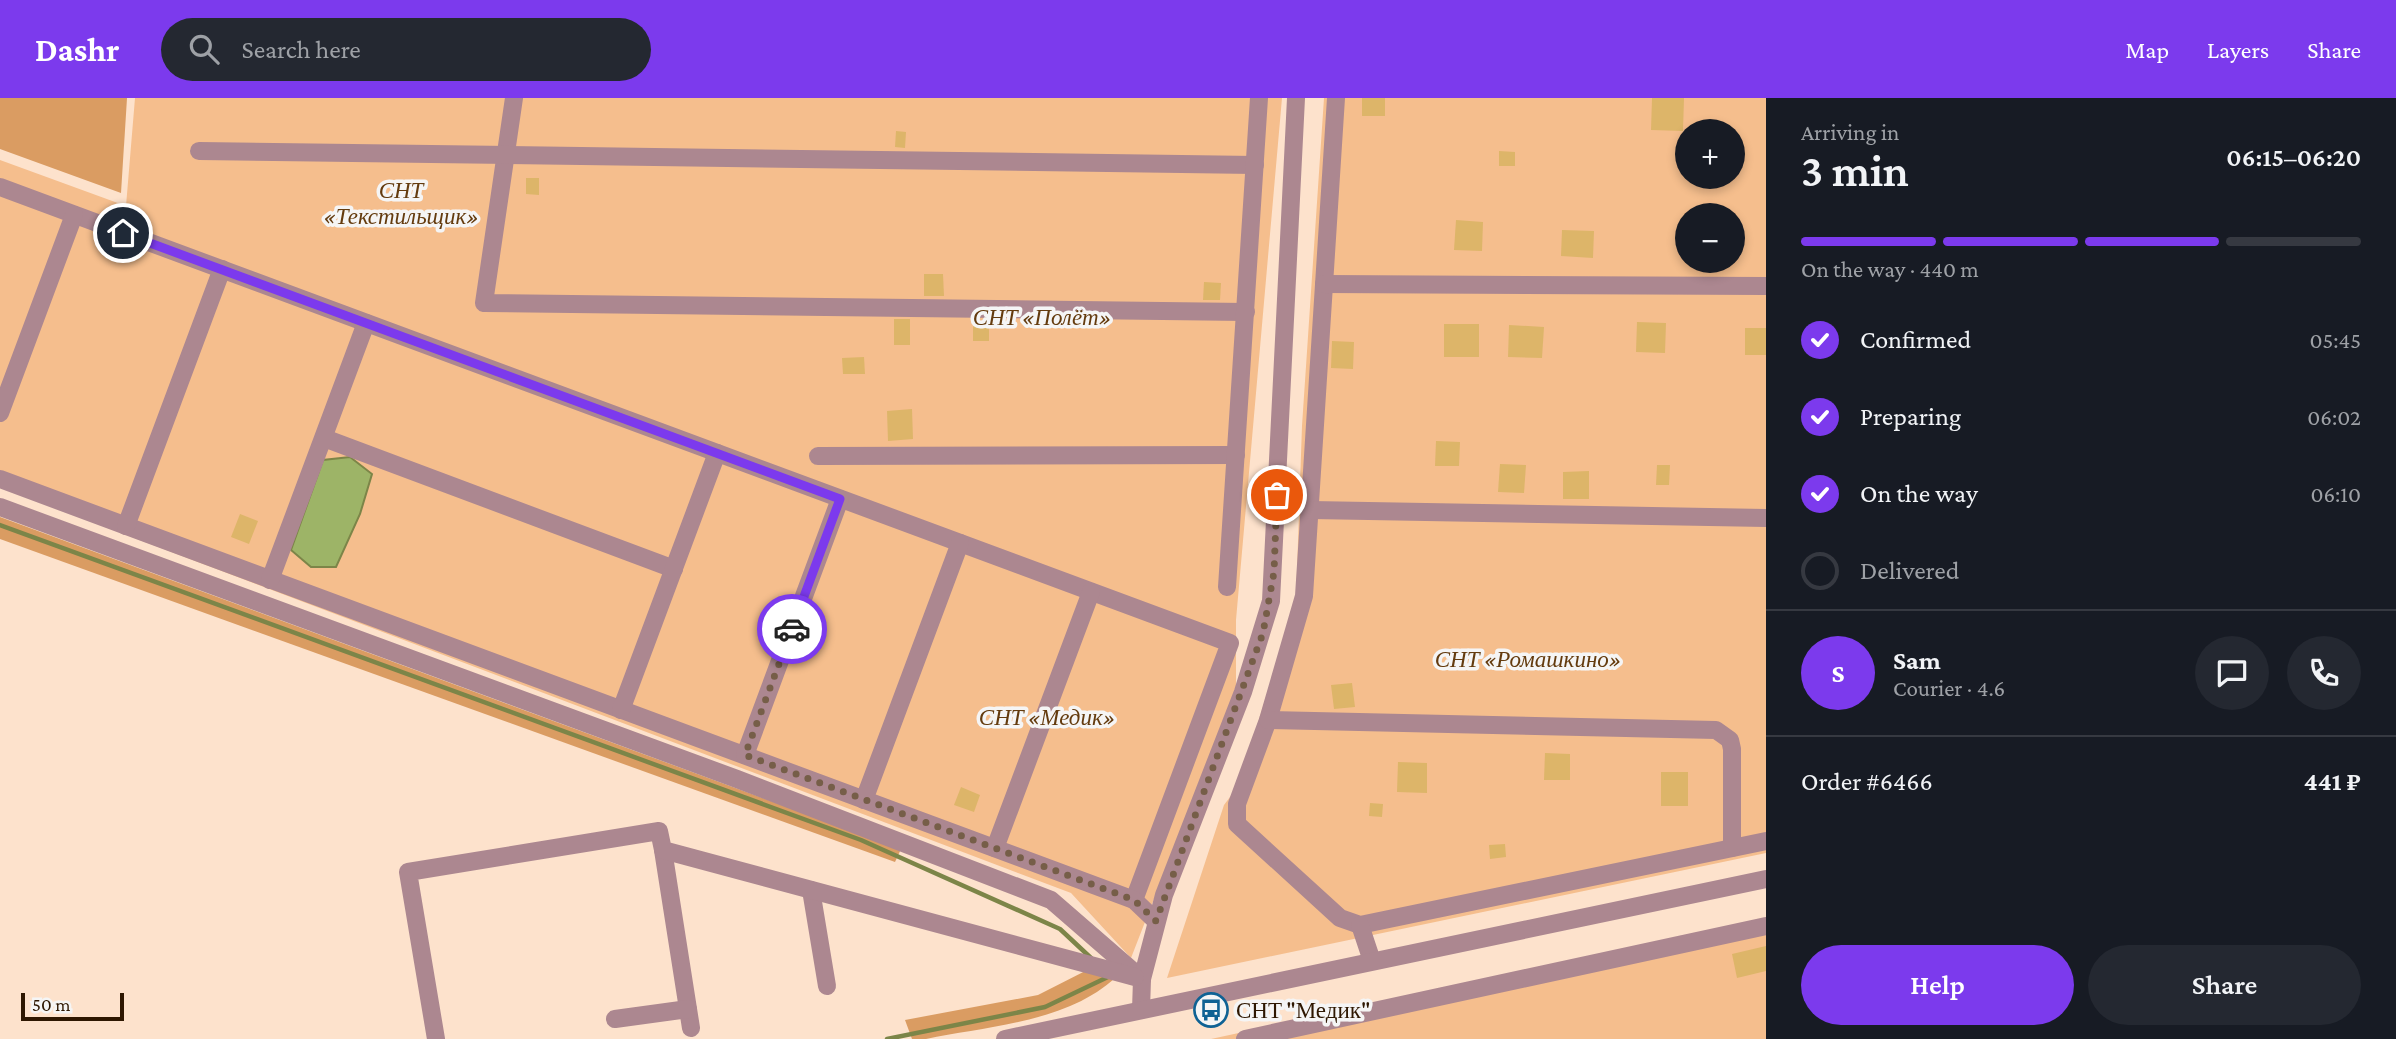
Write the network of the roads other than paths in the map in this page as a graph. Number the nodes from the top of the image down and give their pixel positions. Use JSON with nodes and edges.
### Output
{"nodes":[{"id":1,"x":514,"y":98,"type":"edge"},
{"id":2,"x":1259,"y":98,"type":"edge"},
{"id":3,"x":1296,"y":98,"type":"edge"},
{"id":4,"x":1336,"y":98,"type":"edge"},
{"id":5,"x":199,"y":151,"type":"dead end"},
{"id":6,"x":506,"y":157,"type":"junction"},
{"id":7,"x":1255,"y":164,"type":"junction"},
{"id":8,"x":0,"y":187,"type":"edge"},
{"id":9,"x":74,"y":215,"type":"junction"},
{"id":10,"x":222,"y":269,"type":"junction"},
{"id":11,"x":1324,"y":284,"type":"junction"},
{"id":12,"x":1766,"y":286,"type":"edge"},
{"id":13,"x":1246,"y":312,"type":"junction"},
{"id":14,"x":366,"y":323,"type":"junction"},
{"id":15,"x":0,"y":413,"type":"edge"},
{"id":16,"x":324,"y":438,"type":"junction"},
{"id":17,"x":717,"y":453,"type":"junction"},
{"id":18,"x":1236,"y":455,"type":"junction"},
{"id":19,"x":818,"y":456,"type":"dead end"},
{"id":20,"x":0,"y":479,"type":"edge"},
{"id":21,"x":840,"y":499,"type":"junction"},
{"id":22,"x":0,"y":507,"type":"edge"},
{"id":23,"x":1311,"y":510,"type":"junction"},
{"id":24,"x":1766,"y":519,"type":"edge"},
{"id":25,"x":126,"y":526,"type":"junction"},
{"id":26,"x":960,"y":543,"type":"junction"},
{"id":27,"x":674,"y":569,"type":"junction"},
{"id":28,"x":270,"y":580,"type":"junction"},
{"id":29,"x":1227,"y":587,"type":"dead end"},
{"id":30,"x":1091,"y":592,"type":"junction"},
{"id":31,"x":621,"y":710,"type":"junction"},
{"id":32,"x":1268,"y":720,"type":"junction"},
{"id":33,"x":745,"y":755,"type":"junction"},
{"id":34,"x":864,"y":800,"type":"junction"},
{"id":35,"x":1766,"y":841,"type":"edge"},
{"id":36,"x":995,"y":848,"type":"junction"},
{"id":37,"x":1732,"y":848,"type":"junction"},
{"id":38,"x":663,"y":850,"type":"junction"},
{"id":39,"x":1766,"y":879,"type":"edge"},
{"id":40,"x":811,"y":890,"type":"junction"},
{"id":41,"x":1134,"y":900,"type":"junction"},
{"id":42,"x":1156,"y":921,"type":"junction"},
{"id":43,"x":1360,"y":925,"type":"junction"},
{"id":44,"x":1766,"y":926,"type":"edge"},
{"id":45,"x":1372,"y":961,"type":"junction"},
{"id":46,"x":1142,"y":979,"type":"junction"},
{"id":47,"x":827,"y":986,"type":"dead end"},
{"id":48,"x":688,"y":1009,"type":"junction"},
{"id":49,"x":1141,"y":1010,"type":"junction"},
{"id":50,"x":615,"y":1019,"type":"dead end"},
{"id":51,"x":691,"y":1028,"type":"dead end"},
{"id":52,"x":436,"y":1039,"type":"edge"},
{"id":53,"x":1005,"y":1039,"type":"edge"},
{"id":54,"x":1245,"y":1039,"type":"edge"}],
"edges":[{"from":1,"to":6,"type":"street"},
{"from":2,"to":7,"type":"street"},
{"from":3,"to":42,"type":"street"},
{"from":4,"to":11,"type":"street"},
{"from":5,"to":6,"type":"street"},
{"from":6,"to":7,"type":"street"},
{"from":6,"to":13,"type":"street"},
{"from":7,"to":13,"type":"street"},
{"from":8,"to":9,"type":"street"},
{"from":9,"to":10,"type":"street"},
{"from":9,"to":15,"type":"street"},
{"from":10,"to":14,"type":"street"},
{"from":10,"to":25,"type":"street"},
{"from":11,"to":12,"type":"street"},
{"from":11,"to":23,"type":"street"},
{"from":13,"to":18,"type":"street"},
{"from":14,"to":16,"type":"street"},
{"from":14,"to":17,"type":"street"},
{"from":16,"to":27,"type":"street"},
{"from":16,"to":28,"type":"street"},
{"from":17,"to":21,"type":"street"},
{"from":17,"to":27,"type":"street"},
{"from":18,"to":19,"type":"street"},
{"from":18,"to":29,"type":"street"},
{"from":20,"to":25,"type":"street"},
{"from":21,"to":26,"type":"street"},
{"from":21,"to":33,"type":"street"},
{"from":22,"to":46,"type":"street"},
{"from":23,"to":24,"type":"street"},
{"from":23,"to":32,"type":"street"},
{"from":25,"to":28,"type":"street"},
{"from":26,"to":30,"type":"street"},
{"from":26,"to":34,"type":"street"},
{"from":27,"to":31,"type":"street"},
{"from":28,"to":31,"type":"street"},
{"from":30,"to":36,"type":"street"},
{"from":30,"to":41,"type":"street"},
{"from":31,"to":33,"type":"street"},
{"from":32,"to":37,"type":"street"},
{"from":32,"to":43,"type":"street"},
{"from":33,"to":34,"type":"street"},
{"from":34,"to":36,"type":"street"},
{"from":35,"to":37,"type":"street"},
{"from":36,"to":41,"type":"street"},
{"from":37,"to":43,"type":"street"},
{"from":38,"to":40,"type":"street"},
{"from":38,"to":48,"type":"street"},
{"from":38,"to":52,"type":"street"},
{"from":39,"to":45,"type":"street"},
{"from":40,"to":46,"type":"street"},
{"from":40,"to":47,"type":"street"},
{"from":41,"to":42,"type":"street"},
{"from":42,"to":46,"type":"street"},
{"from":43,"to":45,"type":"street"},
{"from":44,"to":54,"type":"street"},
{"from":45,"to":49,"type":"street"},
{"from":46,"to":49,"type":"street"},
{"from":48,"to":50,"type":"street"},
{"from":48,"to":51,"type":"street"},
{"from":49,"to":53,"type":"street"}]}
